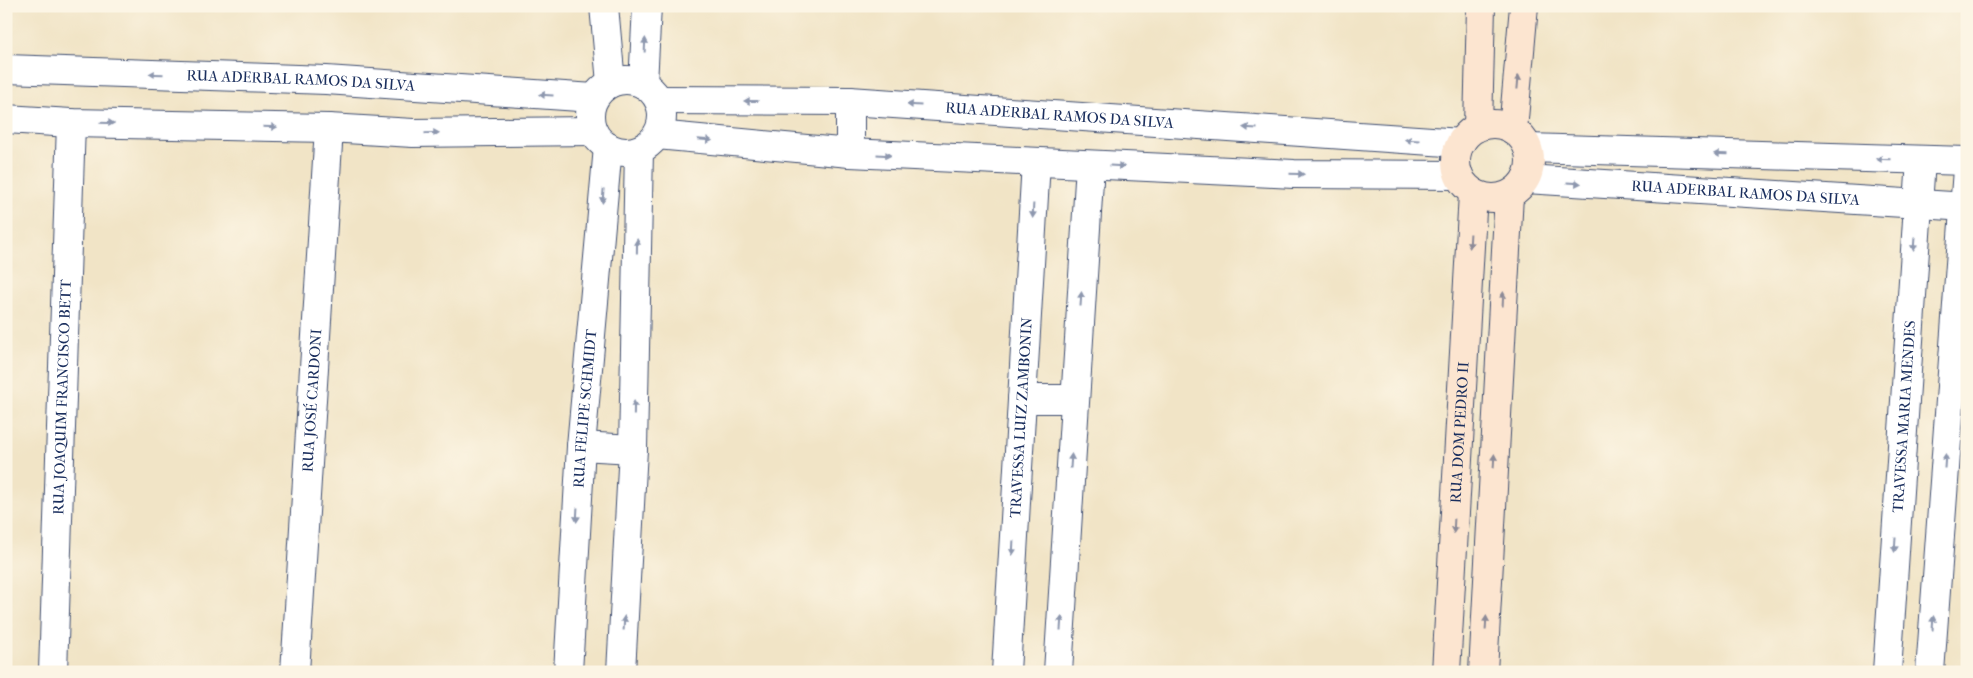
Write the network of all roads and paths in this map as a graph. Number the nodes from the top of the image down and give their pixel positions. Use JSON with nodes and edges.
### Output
{"nodes":[{"id":1,"x":604,"y":6,"type":"edge"},
{"id":2,"x":647,"y":6,"type":"edge"},
{"id":3,"x":1481,"y":6,"type":"edge"},
{"id":4,"x":1524,"y":6,"type":"edge"},
{"id":5,"x":6,"y":69,"type":"edge"},
{"id":6,"x":603,"y":90,"type":"junction"},
{"id":7,"x":651,"y":92,"type":"junction"},
{"id":8,"x":850,"y":101,"type":"junction"},
{"id":9,"x":6,"y":119,"type":"edge"},
{"id":10,"x":71,"y":122,"type":"junction"},
{"id":11,"x":329,"y":128,"type":"junction"},
{"id":12,"x":1470,"y":135,"type":"junction"},
{"id":13,"x":600,"y":139,"type":"junction"},
{"id":14,"x":1521,"y":139,"type":"junction"},
{"id":15,"x":648,"y":142,"type":"junction"},
{"id":16,"x":850,"y":154,"type":"junction"},
{"id":17,"x":1921,"y":160,"type":"junction"},
{"id":18,"x":1967,"y":161,"type":"edge"},
{"id":19,"x":1036,"y":162,"type":"junction"},
{"id":20,"x":1090,"y":165,"type":"junction"},
{"id":21,"x":1967,"y":169,"type":"edge"},
{"id":22,"x":1466,"y":184,"type":"junction"},
{"id":23,"x":1517,"y":187,"type":"junction"},
{"id":24,"x":1917,"y":205,"type":"junction"},
{"id":25,"x":1965,"y":207,"type":"edge"},
{"id":26,"x":1022,"y":399,"type":"junction"},
{"id":27,"x":1075,"y":399,"type":"junction"},
{"id":28,"x":581,"y":446,"type":"junction"},
{"id":29,"x":633,"y":449,"type":"junction"},
{"id":30,"x":52,"y":672,"type":"edge"},
{"id":31,"x":295,"y":672,"type":"edge"},
{"id":32,"x":568,"y":672,"type":"edge"},
{"id":33,"x":621,"y":672,"type":"edge"},
{"id":34,"x":1006,"y":672,"type":"edge"},
{"id":35,"x":1058,"y":672,"type":"edge"},
{"id":36,"x":1446,"y":672,"type":"edge"},
{"id":37,"x":1483,"y":672,"type":"edge"},
{"id":38,"x":1887,"y":672,"type":"edge"},
{"id":39,"x":1930,"y":672,"type":"edge"}],
"edges":[{"from":1,"to":6,"type":"street"},
{"from":7,"to":2,"type":"street","one_way":true},
{"from":3,"to":12,"type":"street"},
{"from":14,"to":4,"type":"street","one_way":true},
{"from":6,"to":5,"type":"street","name":"RUA ADERBAL RAMOS DA SILVA","one_way":true},
{"from":6,"to":7,"type":"street"},
{"from":6,"to":13,"type":"street"},
{"from":8,"to":7,"type":"street","name":"RUA ADERBAL RAMOS DA SILVA","one_way":true},
{"from":7,"to":15,"type":"street"},
{"from":12,"to":8,"type":"street","name":"RUA ADERBAL RAMOS DA SILVA","one_way":true},
{"from":8,"to":16,"type":"street"},
{"from":9,"to":10,"type":"street"},
{"from":10,"to":11,"type":"street","one_way":true},
{"from":10,"to":30,"type":"street","name":"RUA JOAQUIM FRANCISCO BETT"},
{"from":11,"to":13,"type":"street","one_way":true},
{"from":11,"to":31,"type":"street","name":"RUA JOSÉ CARDONI"},
{"from":12,"to":14,"type":"street"},
{"from":12,"to":22,"type":"street"},
{"from":13,"to":15,"type":"street"},
{"from":13,"to":28,"type":"street","name":"RUA FELIPE SCHMIDT","one_way":true},
{"from":17,"to":14,"type":"street","one_way":true},
{"from":14,"to":23,"type":"street"},
{"from":15,"to":16,"type":"street","one_way":true},
{"from":29,"to":15,"type":"street","one_way":true},
{"from":16,"to":19,"type":"street","one_way":true},
{"from":17,"to":18,"type":"street"},
{"from":17,"to":24,"type":"street","name":"TRAVESSA MARIA MENDES"},
{"from":19,"to":20,"type":"street"},
{"from":19,"to":26,"type":"street","name":"TRAVESSA LUIZ ZAMBONIN","one_way":true},
{"from":20,"to":22,"type":"street","one_way":true},
{"from":27,"to":20,"type":"street","one_way":true},
{"from":21,"to":25,"type":"street"},
{"from":22,"to":23,"type":"street"},
{"from":22,"to":36,"type":"street","name":"RUA DOM PEDRO II","one_way":true},
{"from":23,"to":24,"type":"street","name":"RUA ADERBAL RAMOS DA SILVA","one_way":true},
{"from":37,"to":23,"type":"street","one_way":true},
{"from":24,"to":25,"type":"street","name":"RUA ADERBAL RAMOS DA SILVA"},
{"from":24,"to":38,"type":"street","name":"TRAVESSA MARIA MENDES","one_way":true},
{"from":39,"to":25,"type":"street","one_way":true},
{"from":26,"to":27,"type":"street"},
{"from":26,"to":34,"type":"street","name":"TRAVESSA LUIZ ZAMBONIN","one_way":true},
{"from":35,"to":27,"type":"street","one_way":true},
{"from":28,"to":29,"type":"street"},
{"from":28,"to":32,"type":"street","name":"RUA FELIPE SCHMIDT","one_way":true},
{"from":33,"to":29,"type":"street","one_way":true}]}
